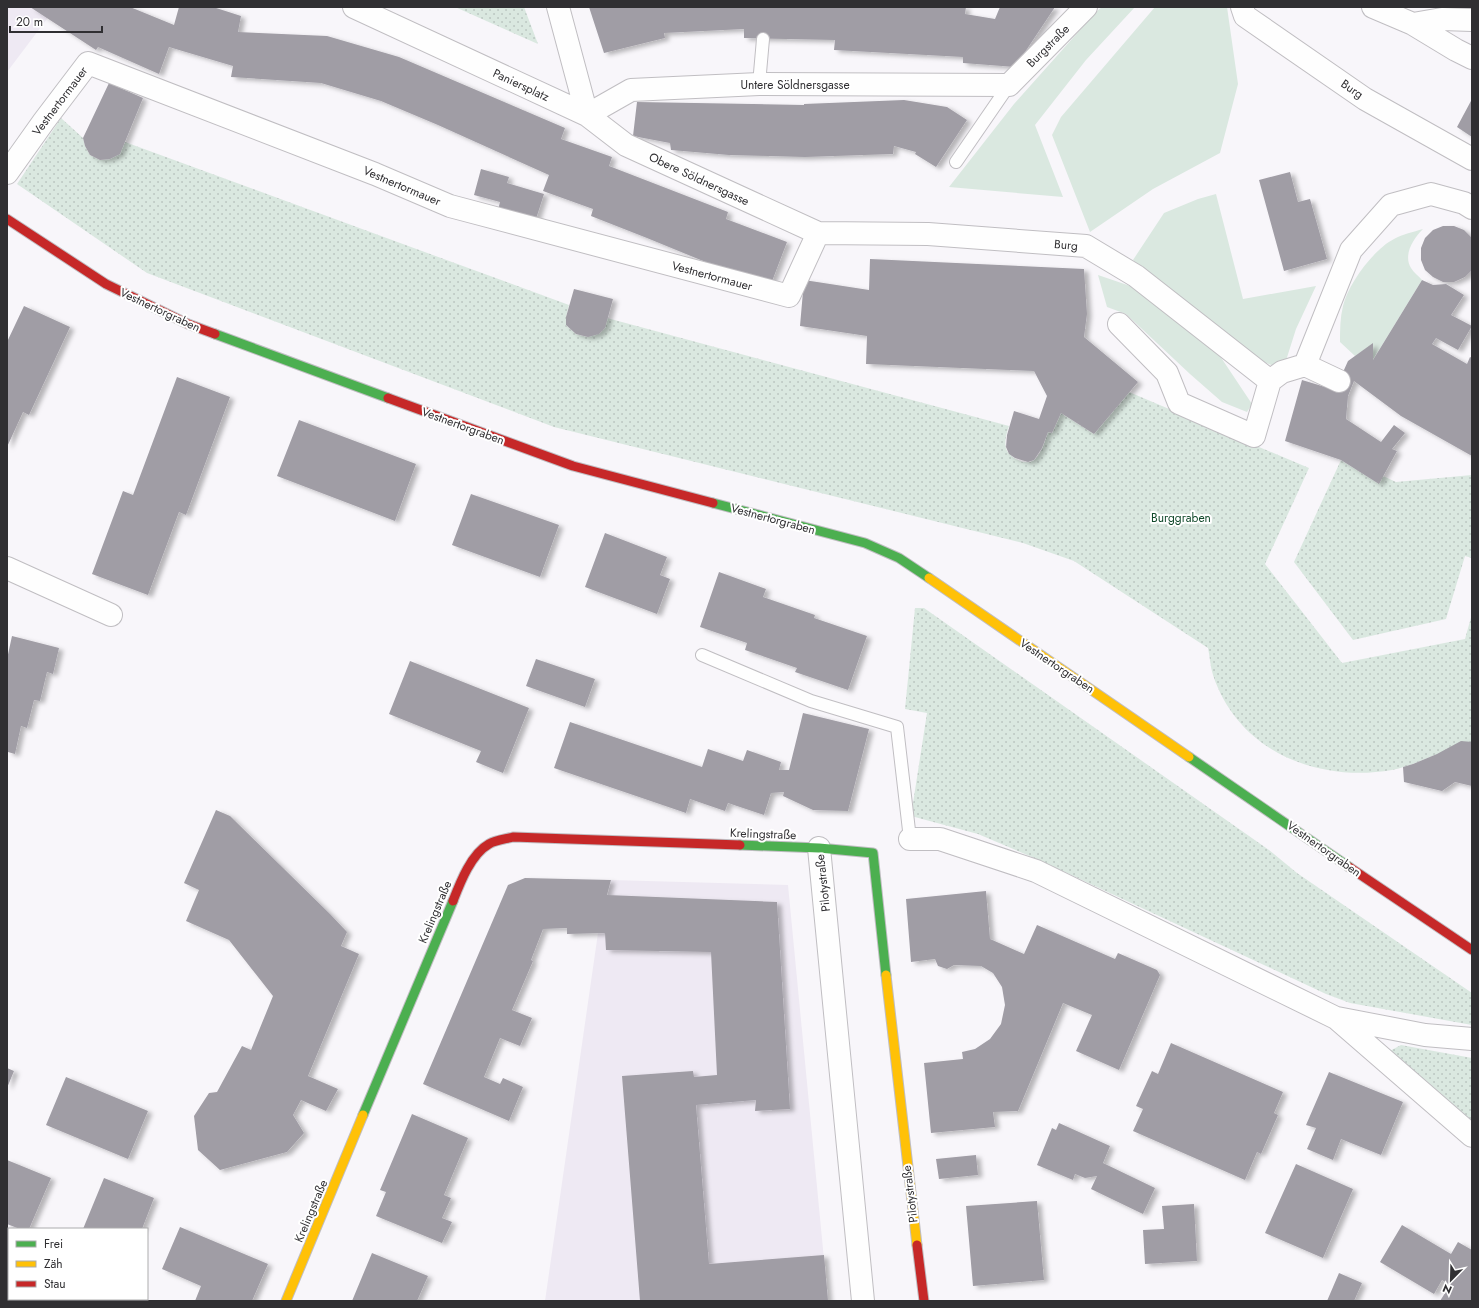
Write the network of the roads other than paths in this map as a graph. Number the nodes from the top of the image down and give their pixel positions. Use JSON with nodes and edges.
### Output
{"nodes":[{"id":1,"x":354,"y":7,"type":"edge"},
{"id":2,"x":558,"y":7,"type":"edge"},
{"id":3,"x":1086,"y":7,"type":"edge"},
{"id":4,"x":1242,"y":7,"type":"edge"},
{"id":5,"x":1373,"y":7,"type":"edge"},
{"id":6,"x":1472,"y":20,"type":"edge"},
{"id":7,"x":1414,"y":24,"type":"junction"},
{"id":8,"x":763,"y":39,"type":"dead end"},
{"id":9,"x":1472,"y":58,"type":"edge"},
{"id":10,"x":759,"y":84,"type":"junction"},
{"id":11,"x":1009,"y":85,"type":"junction"},
{"id":12,"x":587,"y":115,"type":"junction"},
{"id":13,"x":1472,"y":159,"type":"edge"},
{"id":14,"x":956,"y":162,"type":"dead end"},
{"id":15,"x":7,"y":173,"type":"edge"},
{"id":16,"x":1472,"y":208,"type":"edge"},
{"id":17,"x":7,"y":219,"type":"edge"},
{"id":18,"x":818,"y":233,"type":"junction"},
{"id":19,"x":1119,"y":324,"type":"dead end"},
{"id":20,"x":1306,"y":365,"type":"junction"},
{"id":21,"x":1270,"y":381,"type":"junction"},
{"id":22,"x":1339,"y":381,"type":"dead end"},
{"id":23,"x":7,"y":568,"type":"edge"},
{"id":24,"x":111,"y":615,"type":"dead end"},
{"id":25,"x":702,"y":655,"type":"dead end"},
{"id":26,"x":910,"y":840,"type":"joint"},
{"id":27,"x":819,"y":848,"type":"junction"},
{"id":28,"x":1472,"y":950,"type":"edge"},
{"id":29,"x":1336,"y":1018,"type":"junction"},
{"id":30,"x":1472,"y":1039,"type":"edge"},
{"id":31,"x":1472,"y":1136,"type":"edge"},
{"id":32,"x":286,"y":1301,"type":"edge"},
{"id":33,"x":863,"y":1301,"type":"edge"},
{"id":34,"x":924,"y":1301,"type":"edge"}],
"edges":[{"from":1,"to":12,"type":"street","name":"Paniersplatz"},
{"from":2,"to":12,"type":"street"},
{"from":3,"to":11,"type":"street","name":"Burgstraße"},
{"from":4,"to":13,"type":"street","name":"Burg"},
{"from":5,"to":7,"type":"street"},
{"from":6,"to":7,"type":"street"},
{"from":7,"to":9,"type":"street"},
{"from":8,"to":10,"type":"lane"},
{"from":10,"to":11,"type":"street","name":"Untere Söldnersgasse"},
{"from":10,"to":12,"type":"street","name":"Untere Söldnersgasse"},
{"from":11,"to":14,"type":"lane"},
{"from":12,"to":18,"type":"street","name":"Obere Söldnersgasse"},
{"from":15,"to":18,"type":"street","name":"Vestnertormauer"},
{"from":16,"to":20,"type":"street"},
{"from":17,"to":28,"type":"street","name":"Vestnertorgraben"},
{"from":18,"to":21,"type":"street","name":"Burg"},
{"from":19,"to":21,"type":"street"},
{"from":20,"to":21,"type":"street"},
{"from":20,"to":22,"type":"street"},
{"from":23,"to":24,"type":"street"},
{"from":25,"to":26,"type":"lane"},
{"from":26,"to":29,"type":"street"},
{"from":27,"to":32,"type":"street","name":"Krelingstraße"},
{"from":27,"to":33,"type":"street","name":"Pilotystraße"},
{"from":27,"to":34,"type":"street","name":"Pilotystraße"},
{"from":29,"to":30,"type":"street"},
{"from":29,"to":31,"type":"street"}]}
